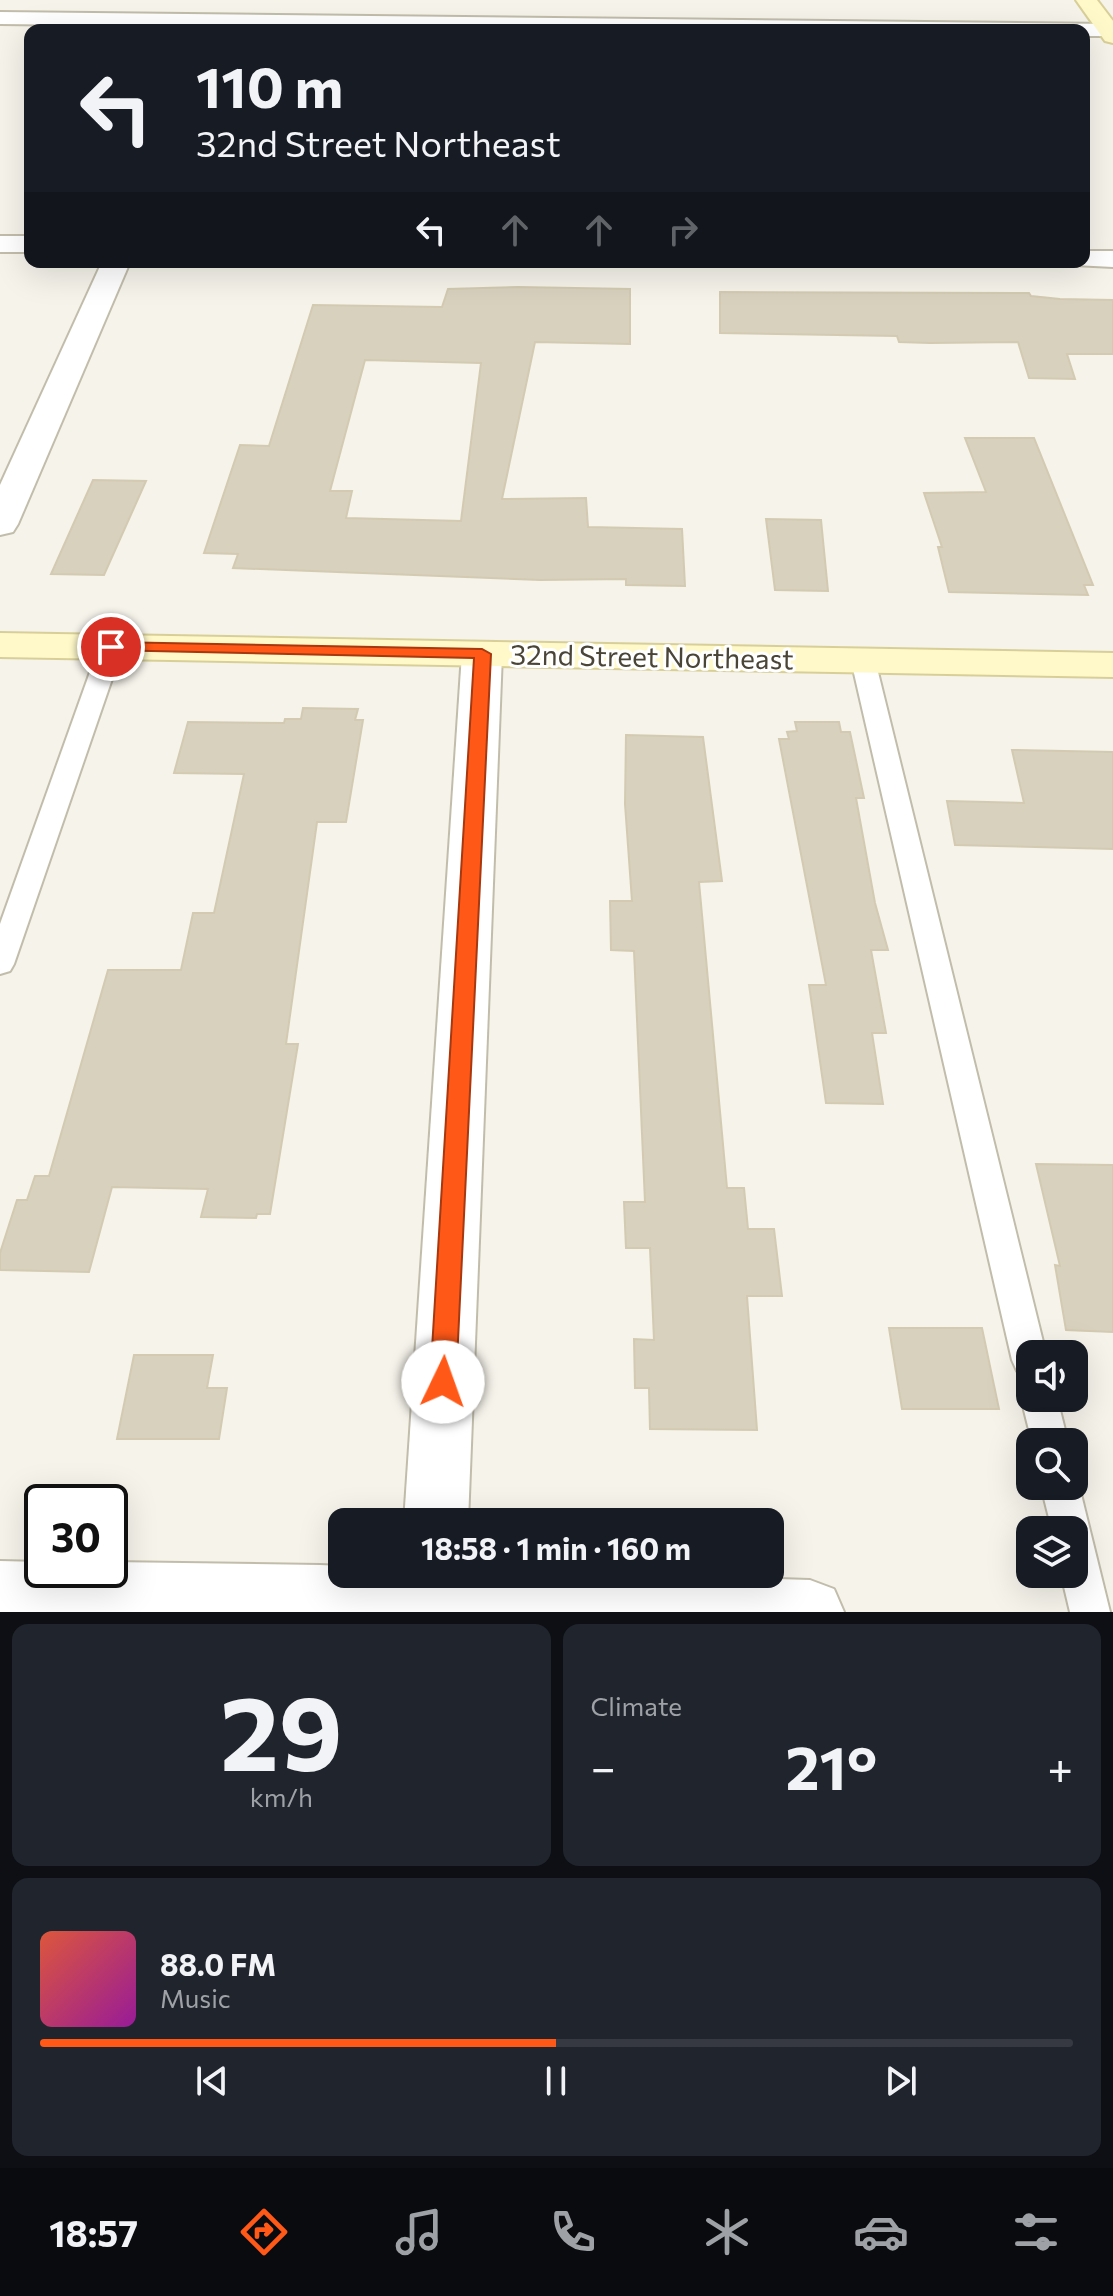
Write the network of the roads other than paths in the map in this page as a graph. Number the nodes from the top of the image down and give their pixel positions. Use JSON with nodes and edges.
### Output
{"nodes":[{"id":1,"x":231,"y":0,"type":"edge"},
{"id":2,"x":1086,"y":0,"type":"edge"},
{"id":3,"x":0,"y":18,"type":"edge"},
{"id":4,"x":189,"y":24,"type":"edge"},
{"id":5,"x":220,"y":24,"type":"edge"},
{"id":6,"x":1090,"y":32,"type":"edge"},
{"id":7,"x":1111,"y":32,"type":"edge"},
{"id":8,"x":0,"y":244,"type":"edge"},
{"id":9,"x":24,"y":244,"type":"edge"},
{"id":10,"x":1090,"y":259,"type":"edge"},
{"id":11,"x":1113,"y":259,"type":"edge"},
{"id":12,"x":113,"y":268,"type":"edge"},
{"id":13,"x":0,"y":524,"type":"edge"},
{"id":14,"x":0,"y":645,"type":"edge"},
{"id":15,"x":111,"y":647,"type":"junction"},
{"id":16,"x":482,"y":654,"type":"junction"},
{"id":17,"x":863,"y":660,"type":"junction"},
{"id":18,"x":1113,"y":665,"type":"edge"},
{"id":19,"x":0,"y":964,"type":"edge"},
{"id":20,"x":1025,"y":1340,"type":"edge"},
{"id":21,"x":437,"y":1508,"type":"edge"},
{"id":22,"x":1084,"y":1588,"type":"edge"},
{"id":23,"x":0,"y":1593,"type":"edge"},
{"id":24,"x":433,"y":1596,"type":"edge"},
{"id":25,"x":810,"y":1612,"type":"edge"},
{"id":26,"x":1090,"y":1612,"type":"edge"}],
"edges":[{"from":1,"to":5,"type":"street"},
{"from":2,"to":7,"type":"main road"},
{"from":3,"to":4,"type":"street"},
{"from":6,"to":7,"type":"street"},
{"from":8,"to":9,"type":"street"},
{"from":10,"to":11,"type":"street"},
{"from":12,"to":13,"type":"street"},
{"from":14,"to":15,"type":"main road","name":"32nd Street Northeast"},
{"from":15,"to":16,"type":"main road","name":"32nd Street Northeast"},
{"from":15,"to":19,"type":"lane"},
{"from":16,"to":17,"type":"main road","name":"32nd Street Northeast"},
{"from":16,"to":21,"type":"street"},
{"from":17,"to":18,"type":"main road","name":"32nd Street Northeast"},
{"from":17,"to":20,"type":"lane"},
{"from":22,"to":26,"type":"lane"},
{"from":23,"to":24,"type":"street"},
{"from":24,"to":25,"type":"street"}]}
